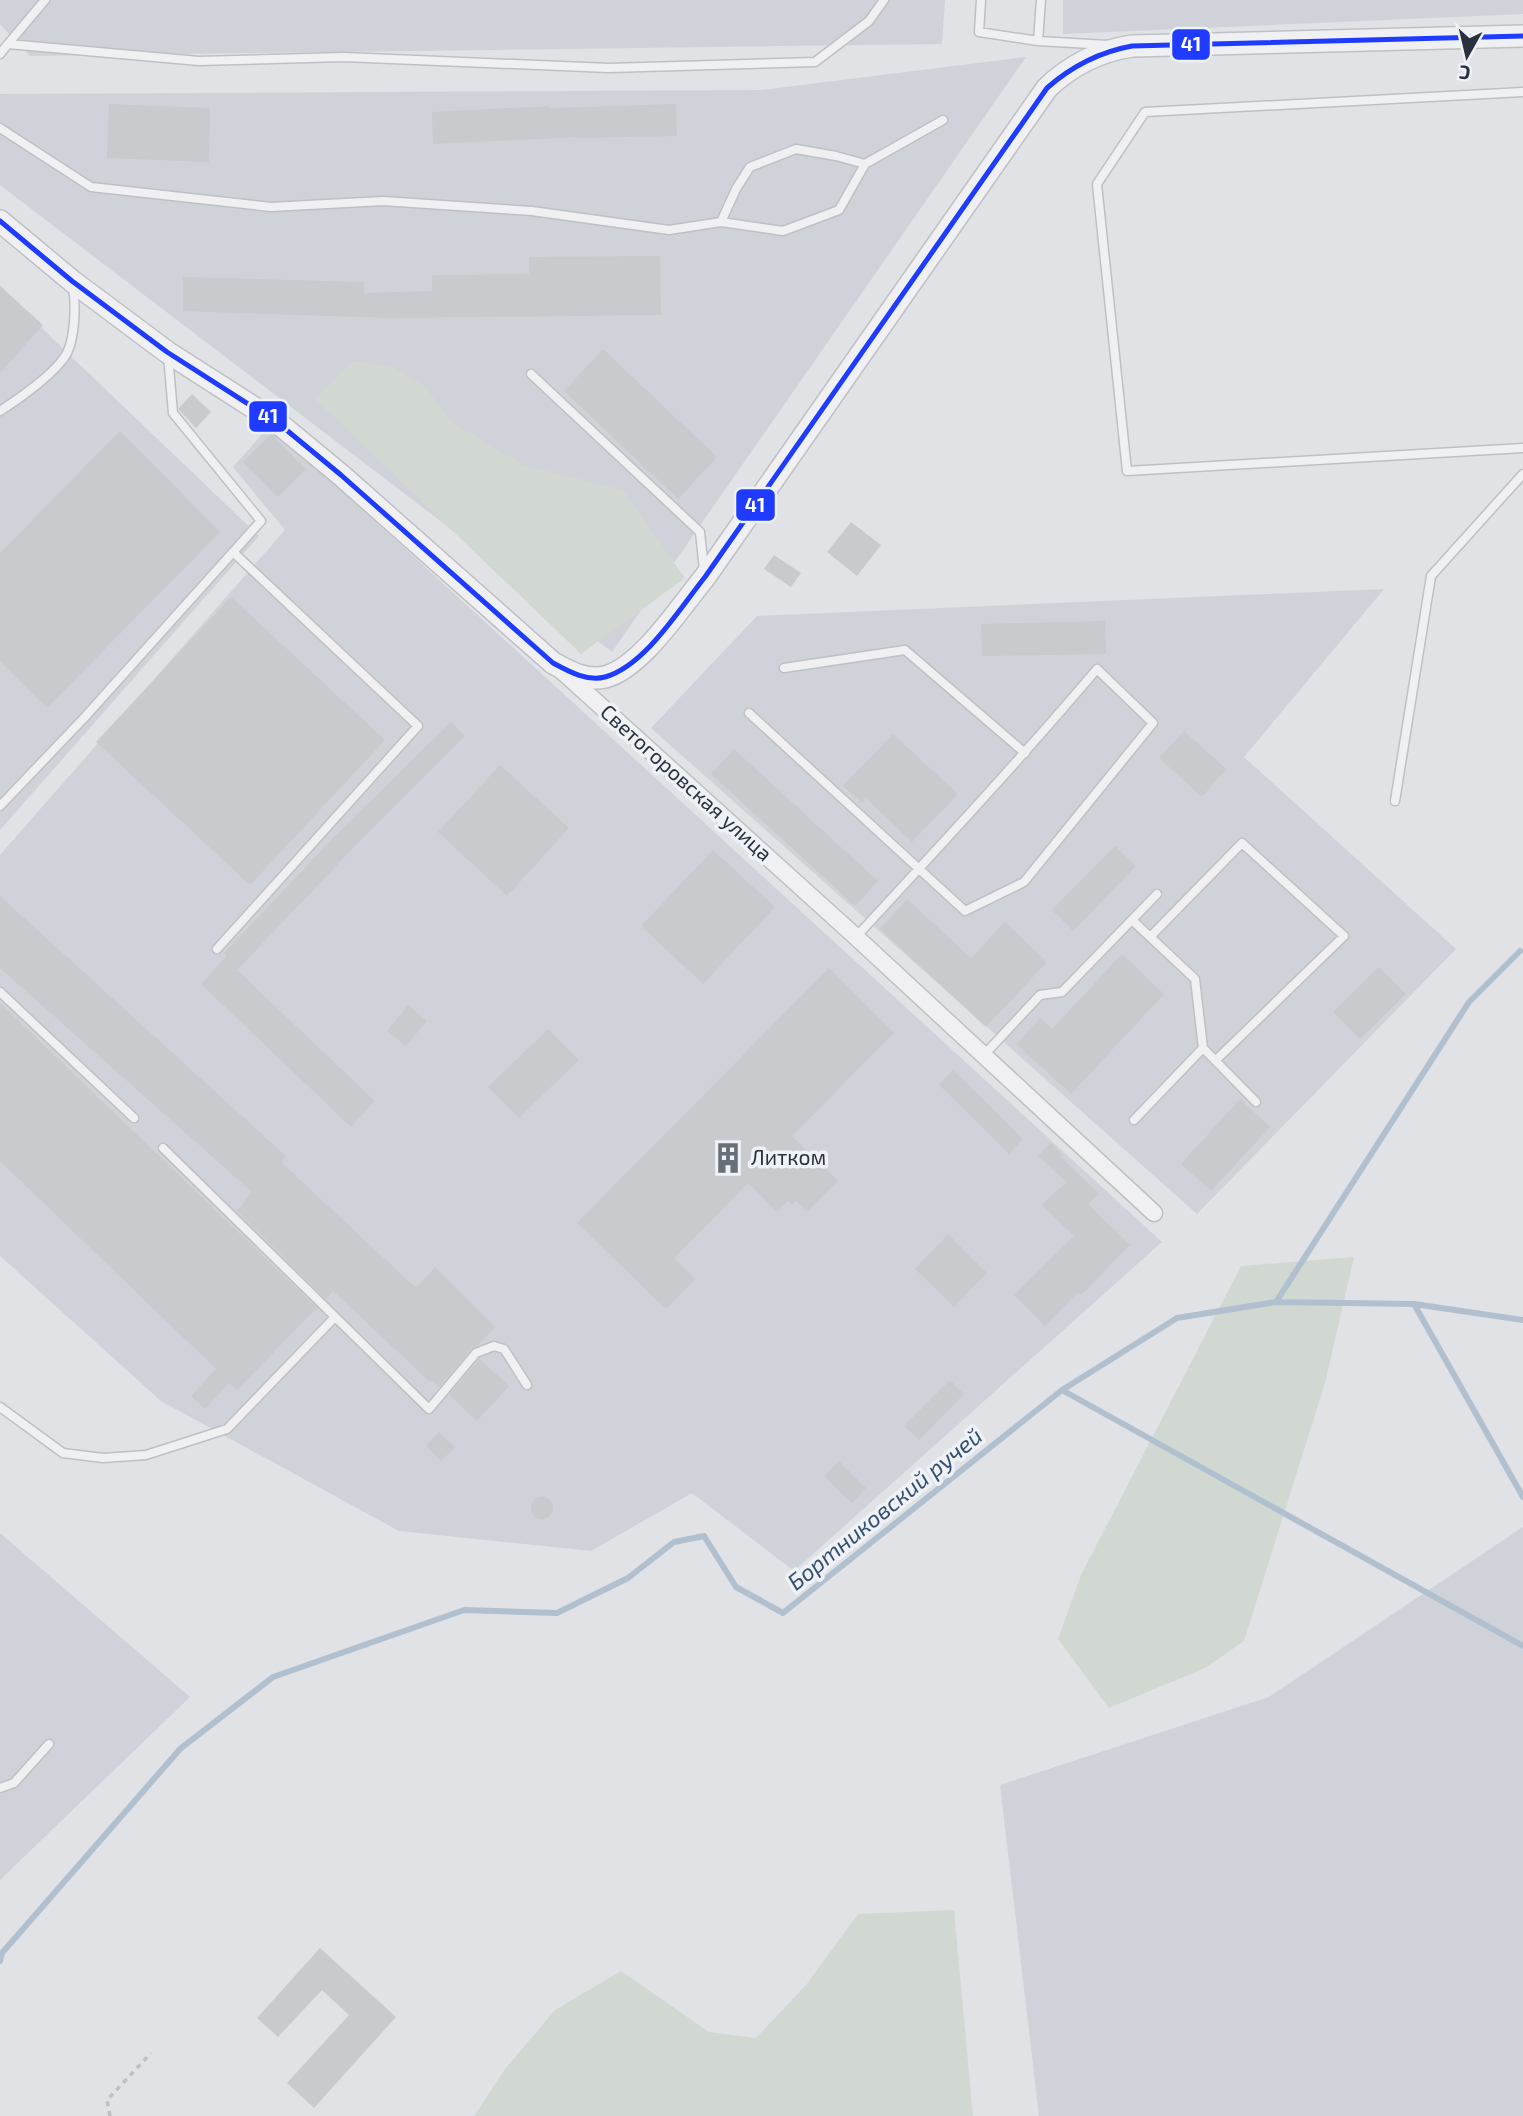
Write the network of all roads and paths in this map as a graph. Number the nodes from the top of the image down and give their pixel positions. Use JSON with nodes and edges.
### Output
{"nodes":[{"id":1,"x":45,"y":0,"type":"edge"},
{"id":2,"x":884,"y":0,"type":"edge"},
{"id":3,"x":981,"y":0,"type":"edge"},
{"id":4,"x":1041,"y":0,"type":"edge"},
{"id":5,"x":1523,"y":36,"type":"edge"},
{"id":6,"x":1038,"y":41,"type":"junction"},
{"id":7,"x":8,"y":44,"type":"junction"},
{"id":8,"x":1132,"y":46,"type":"junction"},
{"id":9,"x":0,"y":54,"type":"edge"},
{"id":10,"x":1523,"y":92,"type":"edge"},
{"id":11,"x":943,"y":120,"type":"dead end"},
{"id":12,"x":0,"y":128,"type":"edge"},
{"id":13,"x":865,"y":164,"type":"junction"},
{"id":14,"x":0,"y":221,"type":"edge"},
{"id":15,"x":721,"y":222,"type":"junction"},
{"id":16,"x":72,"y":281,"type":"junction"},
{"id":17,"x":167,"y":352,"type":"junction"},
{"id":18,"x":531,"y":374,"type":"dead end"},
{"id":19,"x":0,"y":411,"type":"edge"},
{"id":20,"x":1523,"y":448,"type":"edge"},
{"id":21,"x":1523,"y":474,"type":"edge"},
{"id":22,"x":233,"y":552,"type":"junction"},
{"id":23,"x":705,"y":577,"type":"junction"},
{"id":24,"x":553,"y":663,"type":"junction"},
{"id":25,"x":784,"y":668,"type":"dead end"},
{"id":26,"x":749,"y":713,"type":"dead end"},
{"id":27,"x":1025,"y":753,"type":"junction"},
{"id":28,"x":1395,"y":800,"type":"dead end"},
{"id":29,"x":0,"y":806,"type":"edge"},
{"id":30,"x":918,"y":869,"type":"junction"},
{"id":31,"x":1157,"y":894,"type":"dead end"},
{"id":32,"x":1132,"y":920,"type":"junction"},
{"id":33,"x":856,"y":937,"type":"junction"},
{"id":34,"x":1150,"y":937,"type":"junction"},
{"id":35,"x":217,"y":949,"type":"dead end"},
{"id":36,"x":0,"y":992,"type":"edge"},
{"id":37,"x":1203,"y":1048,"type":"junction"},
{"id":38,"x":984,"y":1055,"type":"junction"},
{"id":39,"x":1216,"y":1060,"type":"junction"},
{"id":40,"x":1256,"y":1102,"type":"dead end"},
{"id":41,"x":134,"y":1118,"type":"dead end"},
{"id":42,"x":1134,"y":1120,"type":"dead end"},
{"id":43,"x":163,"y":1148,"type":"dead end"},
{"id":44,"x":1154,"y":1213,"type":"dead end"},
{"id":45,"x":334,"y":1318,"type":"junction"},
{"id":46,"x":527,"y":1385,"type":"dead end"},
{"id":47,"x":0,"y":1407,"type":"edge"},
{"id":48,"x":49,"y":1744,"type":"dead end"},
{"id":49,"x":0,"y":1788,"type":"edge"},
{"id":50,"x":151,"y":2053,"type":"dead end"},
{"id":51,"x":110,"y":2116,"type":"edge"}],
"edges":[{"from":1,"to":7,"type":"lane"},
{"from":2,"to":7,"type":"lane"},
{"from":3,"to":6,"type":"lane"},
{"from":4,"to":6,"type":"lane"},
{"from":5,"to":8,"type":"street"},
{"from":6,"to":8,"type":"lane"},
{"from":7,"to":9,"type":"lane"},
{"from":8,"to":23,"type":"street"},
{"from":10,"to":20,"type":"lane"},
{"from":11,"to":13,"type":"lane"},
{"from":12,"to":15,"type":"lane"},
{"from":13,"to":15,"type":"lane"},
{"from":13,"to":15,"type":"lane"},
{"from":14,"to":16,"type":"street","name":"Светогоровская улица"},
{"from":16,"to":17,"type":"street","name":"Светогоровская улица"},
{"from":16,"to":19,"type":"lane"},
{"from":17,"to":22,"type":"lane"},
{"from":17,"to":24,"type":"street","name":"Светогоровская улица"},
{"from":18,"to":23,"type":"lane"},
{"from":21,"to":28,"type":"lane"},
{"from":22,"to":29,"type":"lane"},
{"from":22,"to":35,"type":"lane"},
{"from":23,"to":24,"type":"street"},
{"from":24,"to":33,"type":"street","name":"Светогоровская улица"},
{"from":25,"to":27,"type":"lane"},
{"from":26,"to":30,"type":"lane"},
{"from":27,"to":30,"type":"lane"},
{"from":27,"to":30,"type":"lane"},
{"from":30,"to":33,"type":"lane"},
{"from":31,"to":32,"type":"lane"},
{"from":32,"to":34,"type":"lane"},
{"from":32,"to":38,"type":"lane"},
{"from":33,"to":38,"type":"street","name":"Светогоровская улица"},
{"from":34,"to":37,"type":"lane"},
{"from":34,"to":39,"type":"lane"},
{"from":36,"to":41,"type":"lane"},
{"from":37,"to":39,"type":"lane"},
{"from":37,"to":42,"type":"lane"},
{"from":38,"to":44,"type":"street","name":"Светогоровская улица"},
{"from":39,"to":40,"type":"lane"},
{"from":43,"to":45,"type":"lane"},
{"from":45,"to":46,"type":"lane"},
{"from":45,"to":47,"type":"lane"},
{"from":48,"to":49,"type":"lane"},
{"from":50,"to":51,"type":"path"}]}
